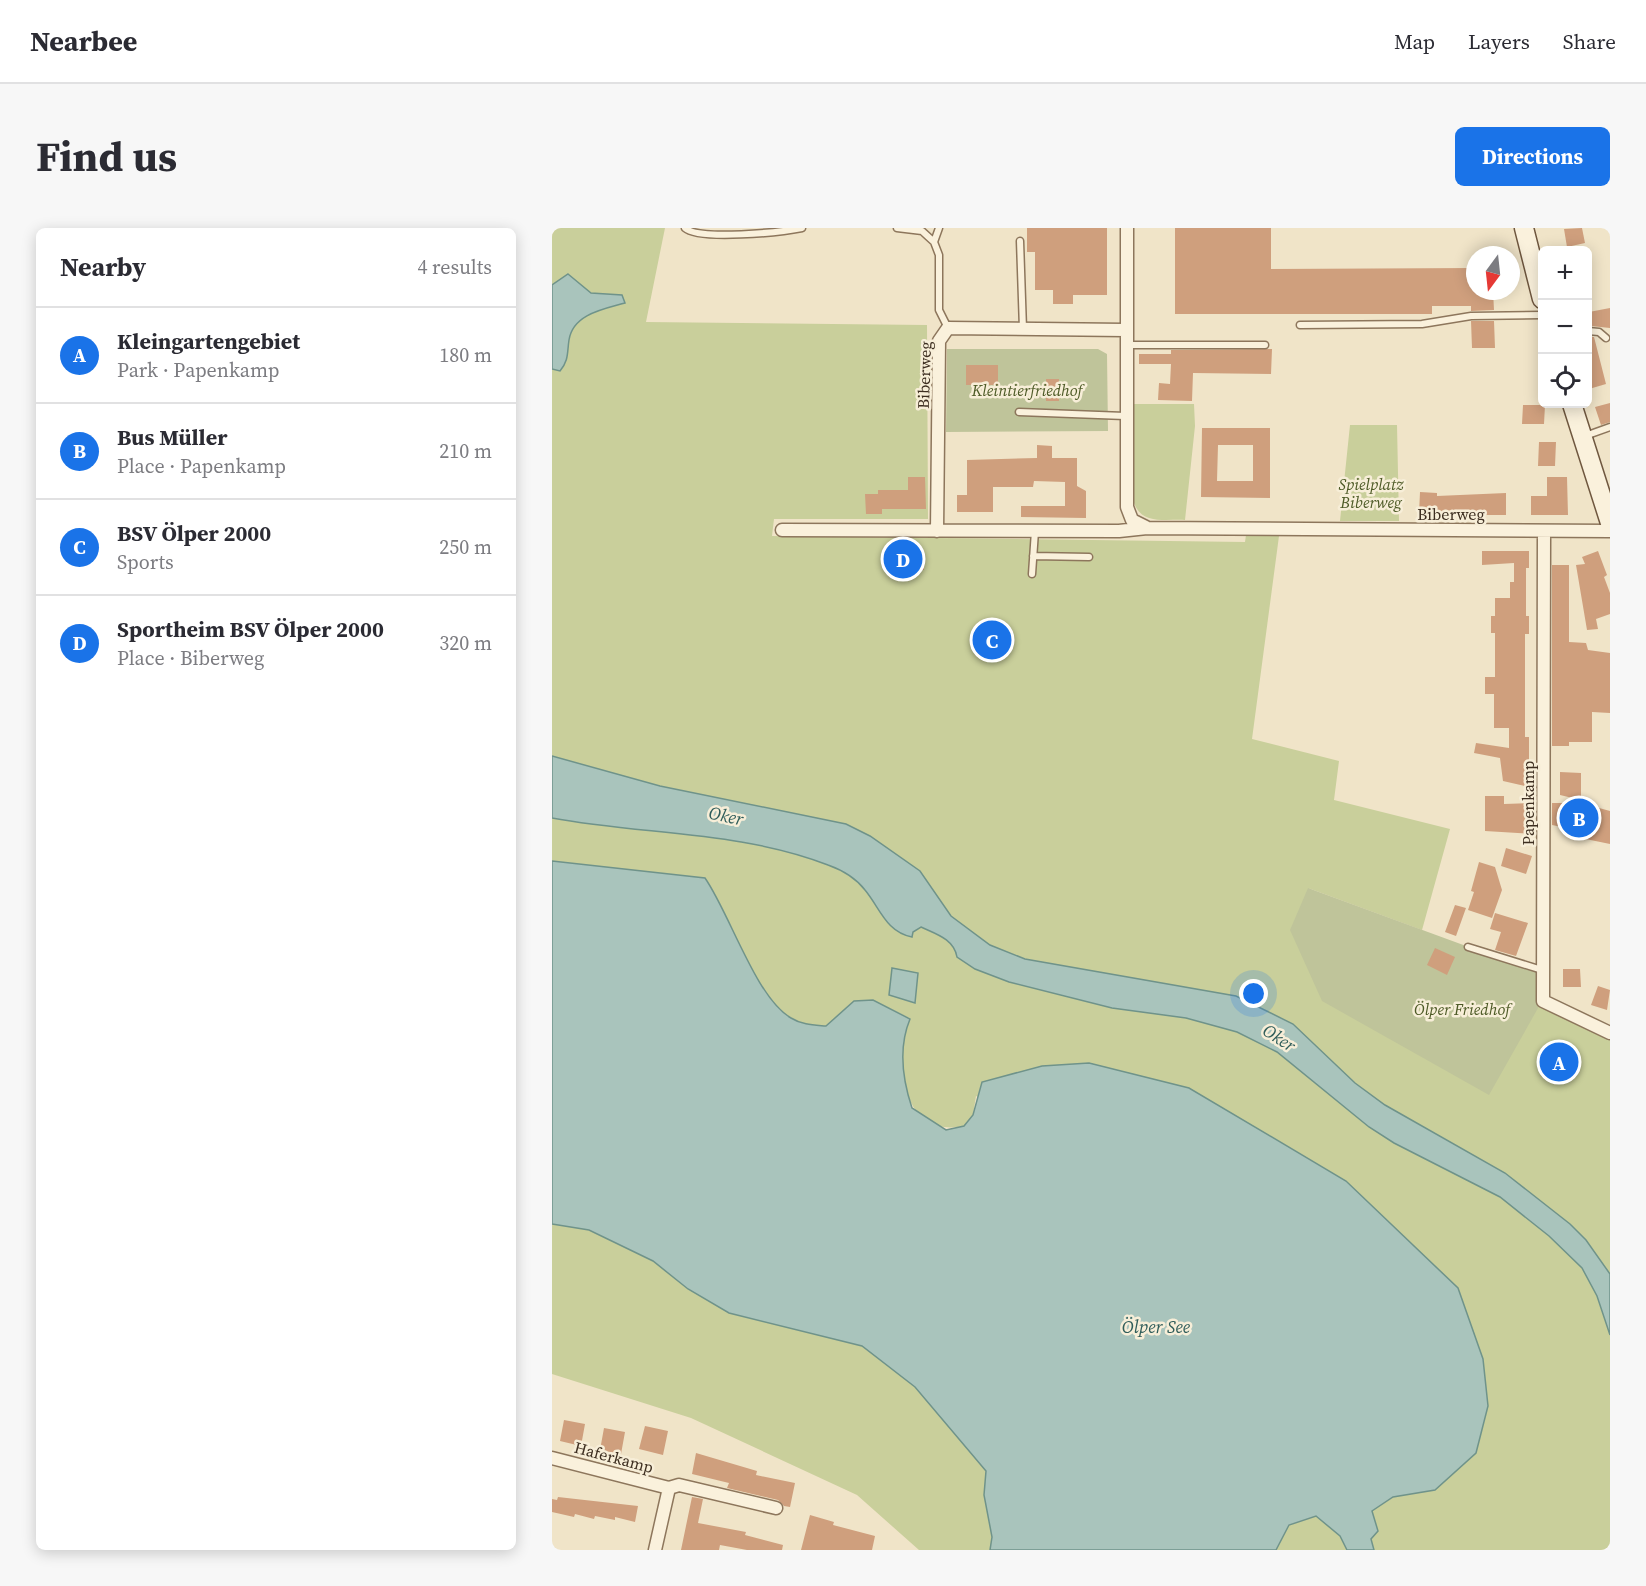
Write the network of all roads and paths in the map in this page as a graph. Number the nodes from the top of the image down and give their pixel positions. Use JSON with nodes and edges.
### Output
{"nodes":[{"id":1,"x":685,"y":228,"type":"edge"},
{"id":2,"x":802,"y":228,"type":"edge"},
{"id":3,"x":897,"y":228,"type":"edge"},
{"id":4,"x":939,"y":228,"type":"edge"},
{"id":5,"x":1127,"y":228,"type":"edge"},
{"id":6,"x":1524,"y":228,"type":"edge"},
{"id":7,"x":922,"y":230,"type":"edge"},
{"id":8,"x":1020,"y":241,"type":"dead end"},
{"id":9,"x":934,"y":242,"type":"junction"},
{"id":10,"x":1538,"y":283,"type":"edge"},
{"id":11,"x":1538,"y":315,"type":"edge"},
{"id":12,"x":1300,"y":325,"type":"dead end"},
{"id":13,"x":948,"y":328,"type":"junction"},
{"id":14,"x":1023,"y":329,"type":"junction"},
{"id":15,"x":1125,"y":330,"type":"junction"},
{"id":16,"x":1592,"y":331,"type":"edge"},
{"id":17,"x":1606,"y":338,"type":"dead end"},
{"id":18,"x":1125,"y":345,"type":"junction"},
{"id":19,"x":1265,"y":345,"type":"dead end"},
{"id":20,"x":1573,"y":408,"type":"edge"},
{"id":21,"x":1019,"y":412,"type":"dead end"},
{"id":22,"x":1125,"y":416,"type":"junction"},
{"id":23,"x":1610,"y":427,"type":"edge"},
{"id":24,"x":1582,"y":437,"type":"junction"},
{"id":25,"x":1610,"y":523,"type":"edge"},
{"id":26,"x":1147,"y":528,"type":"junction"},
{"id":27,"x":782,"y":530,"type":"dead end"},
{"id":28,"x":937,"y":531,"type":"junction"},
{"id":29,"x":1035,"y":531,"type":"junction"},
{"id":30,"x":1544,"y":531,"type":"junction"},
{"id":31,"x":1610,"y":531,"type":"edge"},
{"id":32,"x":1033,"y":556,"type":"junction"},
{"id":33,"x":1089,"y":557,"type":"dead end"},
{"id":34,"x":1032,"y":574,"type":"dead end"},
{"id":35,"x":1468,"y":947,"type":"dead end"},
{"id":36,"x":1543,"y":970,"type":"junction"},
{"id":37,"x":1610,"y":1033,"type":"edge"},
{"id":38,"x":552,"y":1458,"type":"edge"},
{"id":39,"x":669,"y":1488,"type":"junction"},
{"id":40,"x":776,"y":1508,"type":"dead end"},
{"id":41,"x":655,"y":1550,"type":"edge"}],
"edges":[{"from":1,"to":2,"type":"lane"},
{"from":3,"to":7,"type":"lane"},
{"from":4,"to":9,"type":"lane"},
{"from":5,"to":15,"type":"street"},
{"from":6,"to":10,"type":"main road"},
{"from":7,"to":9,"type":"lane"},
{"from":8,"to":14,"type":"lane"},
{"from":9,"to":13,"type":"lane"},
{"from":11,"to":12,"type":"lane"},
{"from":13,"to":14,"type":"street","name":"Biberweg"},
{"from":13,"to":28,"type":"street","name":"Biberweg"},
{"from":14,"to":15,"type":"street","name":"Biberweg"},
{"from":15,"to":18,"type":"street"},
{"from":16,"to":17,"type":"lane"},
{"from":18,"to":19,"type":"lane"},
{"from":18,"to":22,"type":"street"},
{"from":20,"to":24,"type":"main road"},
{"from":21,"to":22,"type":"lane"},
{"from":22,"to":26,"type":"street"},
{"from":23,"to":24,"type":"lane"},
{"from":24,"to":25,"type":"main road"},
{"from":26,"to":29,"type":"street","name":"Biberweg"},
{"from":26,"to":30,"type":"street","name":"Biberweg"},
{"from":27,"to":28,"type":"street","name":"Biberweg"},
{"from":28,"to":29,"type":"street","name":"Biberweg"},
{"from":29,"to":32,"type":"lane"},
{"from":30,"to":31,"type":"street","name":"Biberweg"},
{"from":30,"to":36,"type":"street","name":"Papenkamp"},
{"from":32,"to":33,"type":"lane"},
{"from":32,"to":34,"type":"lane"},
{"from":35,"to":36,"type":"lane"},
{"from":36,"to":37,"type":"street","name":"Papenkamp"},
{"from":38,"to":39,"type":"street","name":"Haferkamp"},
{"from":39,"to":40,"type":"street","name":"Haferkamp"},
{"from":39,"to":41,"type":"street","name":"Haferkamp"}]}
